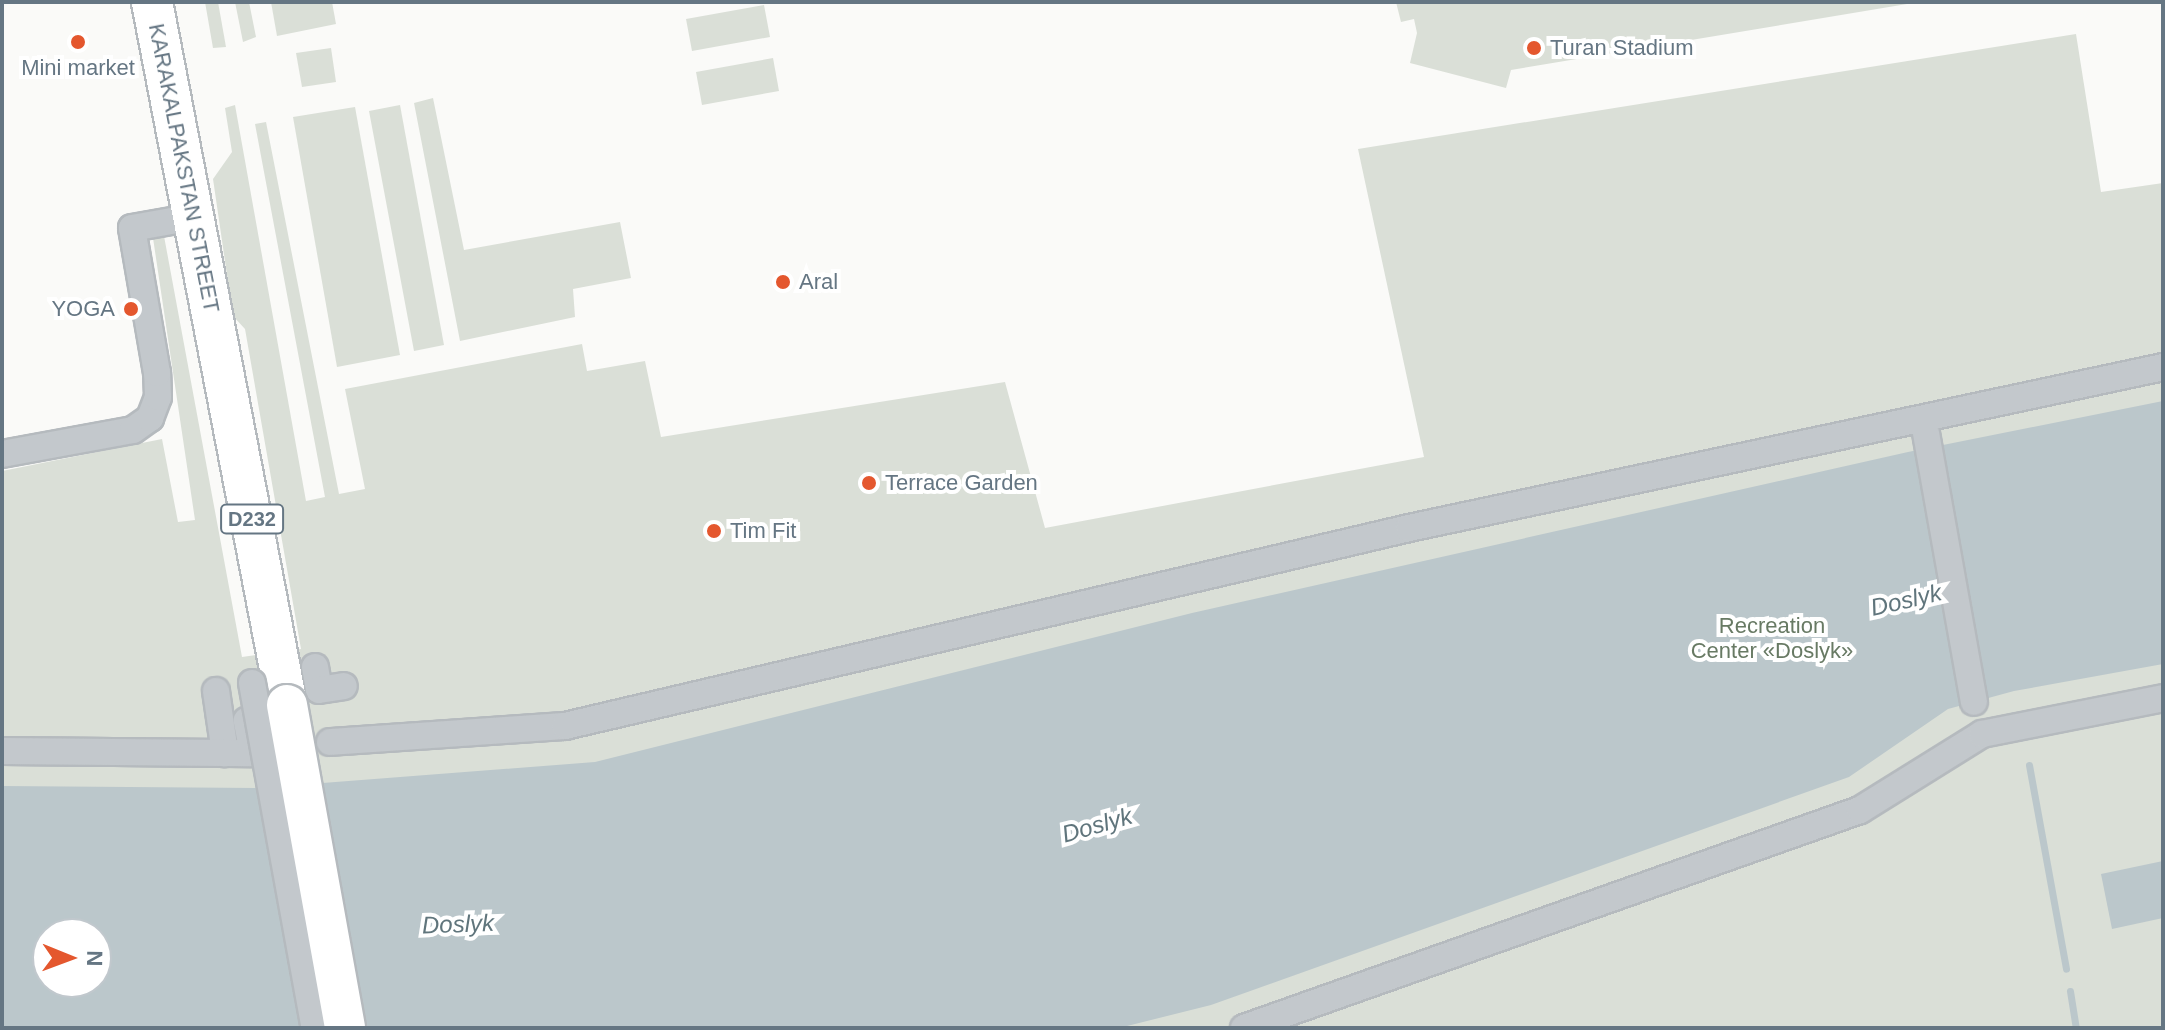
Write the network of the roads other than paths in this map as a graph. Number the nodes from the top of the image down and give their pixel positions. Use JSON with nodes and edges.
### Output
{"nodes":[{"id":1,"x":152,"y":2,"type":"edge"},
{"id":2,"x":194,"y":217,"type":"junction"},
{"id":3,"x":2163,"y":367,"type":"edge"},
{"id":4,"x":1926,"y":433,"type":"dead end"},
{"id":5,"x":2,"y":454,"type":"edge"},
{"id":6,"x":315,"y":667,"type":"dead end"},
{"id":7,"x":344,"y":686,"type":"dead end"},
{"id":8,"x":2163,"y":698,"type":"edge"},
{"id":9,"x":1974,"y":702,"type":"dead end"},
{"id":10,"x":330,"y":742,"type":"dead end"},
{"id":11,"x":2,"y":751,"type":"edge"},
{"id":12,"x":315,"y":1028,"type":"edge"},
{"id":13,"x":345,"y":1028,"type":"edge"},
{"id":14,"x":1244,"y":1028,"type":"edge"}],
"edges":[{"from":1,"to":2,"type":"main road","name":"KARAKALPAKSTAN STREET","number":"D232"},
{"from":2,"to":5,"type":"street"},
{"from":2,"to":13,"type":"main road","name":"KARAKALPAKSTAN STREET","number":"D232","bridge":true},
{"from":3,"to":10,"type":"street"},
{"from":4,"to":9,"type":"street"},
{"from":6,"to":7,"type":"street"},
{"from":8,"to":14,"type":"street"},
{"from":11,"to":12,"type":"street","bridge":true}]}
